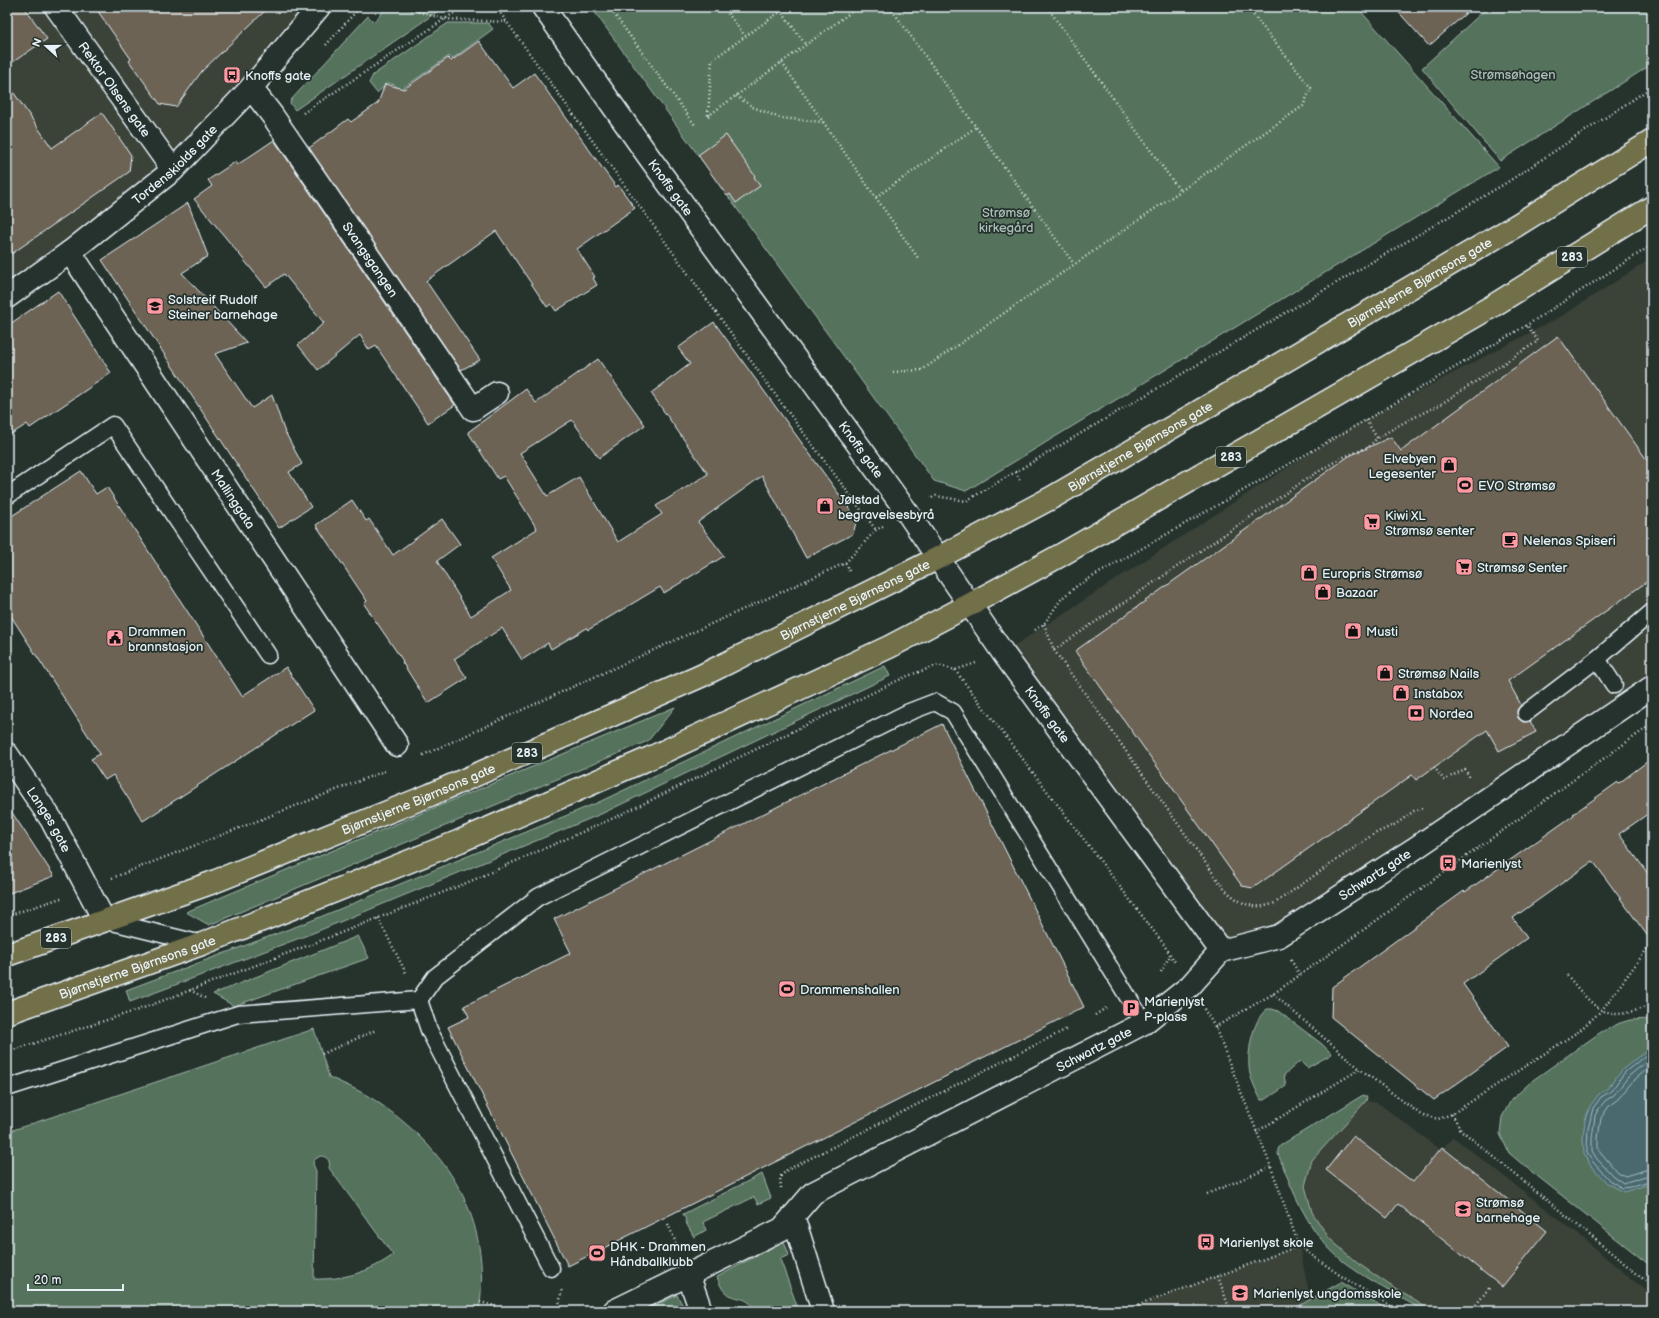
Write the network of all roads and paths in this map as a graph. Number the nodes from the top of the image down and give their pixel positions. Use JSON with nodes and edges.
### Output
{"nodes":[{"id":1,"x":56,"y":7,"type":"edge"},
{"id":2,"x":319,"y":7,"type":"edge"},
{"id":3,"x":360,"y":7,"type":"edge"},
{"id":4,"x":403,"y":7,"type":"edge"},
{"id":5,"x":463,"y":7,"type":"edge"},
{"id":6,"x":496,"y":7,"type":"edge"},
{"id":7,"x":543,"y":7,"type":"edge"},
{"id":8,"x":610,"y":7,"type":"edge"},
{"id":9,"x":723,"y":7,"type":"edge"},
{"id":10,"x":778,"y":7,"type":"edge"},
{"id":11,"x":858,"y":7,"type":"edge"},
{"id":12,"x":890,"y":7,"type":"edge"},
{"id":13,"x":1046,"y":7,"type":"edge"},
{"id":14,"x":1247,"y":7,"type":"edge"},
{"id":15,"x":781,"y":11,"type":"junction"},
{"id":16,"x":444,"y":19,"type":"junction"},
{"id":17,"x":507,"y":22,"type":"junction"},
{"id":18,"x":745,"y":36,"type":"junction"},
{"id":19,"x":806,"y":45,"type":"junction"},
{"id":20,"x":325,"y":47,"type":"dead end"},
{"id":21,"x":782,"y":63,"type":"junction"},
{"id":22,"x":1652,"y":87,"type":"edge"},
{"id":23,"x":251,"y":88,"type":"junction"},
{"id":24,"x":736,"y":96,"type":"junction"},
{"id":25,"x":301,"y":114,"type":"dead end"},
{"id":26,"x":823,"y":122,"type":"junction"},
{"id":27,"x":695,"y":125,"type":"dead end"},
{"id":28,"x":976,"y":127,"type":"junction"},
{"id":29,"x":1652,"y":141,"type":"edge"},
{"id":30,"x":173,"y":170,"type":"junction"},
{"id":31,"x":1180,"y":191,"type":"junction"},
{"id":32,"x":876,"y":197,"type":"junction"},
{"id":33,"x":1652,"y":207,"type":"edge"},
{"id":34,"x":1652,"y":245,"type":"edge"},
{"id":35,"x":70,"y":252,"type":"junction"},
{"id":36,"x":918,"y":258,"type":"dead end"},
{"id":37,"x":1074,"y":264,"type":"junction"},
{"id":38,"x":7,"y":297,"type":"edge"},
{"id":39,"x":1528,"y":325,"type":"junction"},
{"id":40,"x":893,"y":372,"type":"dead end"},
{"id":41,"x":497,"y":393,"type":"dead end"},
{"id":42,"x":1366,"y":420,"type":"junction"},
{"id":43,"x":1377,"y":438,"type":"junction"},
{"id":44,"x":7,"y":496,"type":"edge"},
{"id":45,"x":932,"y":498,"type":"dead end"},
{"id":46,"x":885,"y":524,"type":"dead end"},
{"id":47,"x":876,"y":530,"type":"junction"},
{"id":48,"x":938,"y":558,"type":"junction"},
{"id":49,"x":970,"y":606,"type":"junction"},
{"id":50,"x":1652,"y":612,"type":"edge"},
{"id":51,"x":1044,"y":624,"type":"junction"},
{"id":52,"x":1035,"y":630,"type":"dead end"},
{"id":53,"x":1054,"y":650,"type":"junction"},
{"id":54,"x":268,"y":655,"type":"dead end"},
{"id":55,"x":1597,"y":659,"type":"junction"},
{"id":56,"x":980,"y":661,"type":"dead end"},
{"id":57,"x":955,"y":670,"type":"junction"},
{"id":58,"x":1614,"y":685,"type":"dead end"},
{"id":59,"x":1652,"y":687,"type":"edge"},
{"id":60,"x":1526,"y":713,"type":"dead end"},
{"id":61,"x":1652,"y":724,"type":"edge"},
{"id":62,"x":397,"y":745,"type":"dead end"},
{"id":63,"x":7,"y":754,"type":"edge"},
{"id":64,"x":419,"y":757,"type":"dead end"},
{"id":65,"x":1434,"y":767,"type":"dead end"},
{"id":66,"x":392,"y":768,"type":"dead end"},
{"id":67,"x":1472,"y":782,"type":"dead end"},
{"id":68,"x":87,"y":888,"type":"junction"},
{"id":69,"x":1254,"y":906,"type":"dead end"},
{"id":70,"x":7,"y":916,"type":"edge"},
{"id":71,"x":378,"y":918,"type":"junction"},
{"id":72,"x":104,"y":920,"type":"junction"},
{"id":73,"x":202,"y":944,"type":"junction"},
{"id":74,"x":1652,"y":945,"type":"edge"},
{"id":75,"x":1221,"y":951,"type":"junction"},
{"id":76,"x":7,"y":955,"type":"edge"},
{"id":77,"x":1290,"y":958,"type":"dead end"},
{"id":78,"x":1300,"y":975,"type":"junction"},
{"id":79,"x":1567,"y":975,"type":"dead end"},
{"id":80,"x":1190,"y":986,"type":"junction"},
{"id":81,"x":1273,"y":994,"type":"junction"},
{"id":82,"x":420,"y":1000,"type":"junction"},
{"id":83,"x":1652,"y":1004,"type":"edge"},
{"id":84,"x":1602,"y":1010,"type":"junction"},
{"id":85,"x":7,"y":1013,"type":"edge"},
{"id":86,"x":1144,"y":1023,"type":"junction"},
{"id":87,"x":379,"y":1029,"type":"dead end"},
{"id":88,"x":7,"y":1052,"type":"edge"},
{"id":89,"x":322,"y":1054,"type":"dead end"},
{"id":90,"x":1360,"y":1069,"type":"junction"},
{"id":91,"x":7,"y":1088,"type":"edge"},
{"id":92,"x":1452,"y":1114,"type":"junction"},
{"id":93,"x":1256,"y":1132,"type":"junction"},
{"id":94,"x":1271,"y":1168,"type":"junction"},
{"id":95,"x":1207,"y":1194,"type":"dead end"},
{"id":96,"x":793,"y":1216,"type":"junction"},
{"id":97,"x":1299,"y":1246,"type":"junction"},
{"id":98,"x":551,"y":1268,"type":"dead end"},
{"id":99,"x":688,"y":1274,"type":"junction"},
{"id":100,"x":1218,"y":1276,"type":"junction"},
{"id":101,"x":1652,"y":1286,"type":"edge"},
{"id":102,"x":1490,"y":1287,"type":"dead end"},
{"id":103,"x":480,"y":1302,"type":"dead end"},
{"id":104,"x":513,"y":1311,"type":"edge"},
{"id":105,"x":614,"y":1311,"type":"edge"},
{"id":106,"x":701,"y":1311,"type":"edge"},
{"id":107,"x":823,"y":1311,"type":"edge"},
{"id":108,"x":1124,"y":1311,"type":"edge"},
{"id":109,"x":1230,"y":1311,"type":"edge"},
{"id":110,"x":1400,"y":1311,"type":"edge"},
{"id":111,"x":1471,"y":1311,"type":"edge"}],
"edges":[{"from":1,"to":30,"type":"street","name":"Rektor Olsens gate"},
{"from":2,"to":23,"type":"street","name":"Tordenskiolds gate"},
{"from":3,"to":20,"type":"path"},
{"from":4,"to":16,"type":"path"},
{"from":5,"to":16,"type":"path"},
{"from":6,"to":17,"type":"path"},
{"from":7,"to":48,"type":"street","name":"Knoffs gate"},
{"from":8,"to":27,"type":"path"},
{"from":9,"to":18,"type":"path"},
{"from":10,"to":15,"type":"path"},
{"from":11,"to":19,"type":"path"},
{"from":12,"to":28,"type":"path"},
{"from":13,"to":31,"type":"path"},
{"from":14,"to":31,"type":"path"},
{"from":15,"to":18,"type":"path"},
{"from":15,"to":19,"type":"path"},
{"from":16,"to":17,"type":"path"},
{"from":16,"to":25,"type":"path"},
{"from":17,"to":47,"type":"path"},
{"from":18,"to":24,"type":"path"},
{"from":19,"to":21,"type":"path"},
{"from":21,"to":24,"type":"path"},
{"from":21,"to":26,"type":"path"},
{"from":22,"to":45,"type":"path"},
{"from":23,"to":30,"type":"street","name":"Tordenskiolds gate"},
{"from":23,"to":41,"type":"street","name":"Svangsgangen"},
{"from":24,"to":26,"type":"path"},
{"from":26,"to":32,"type":"path"},
{"from":28,"to":32,"type":"path"},
{"from":28,"to":37,"type":"path"},
{"from":29,"to":48,"type":"main road","name":"Bjørnstjerne Bjørnsons gate","number":"283"},
{"from":30,"to":35,"type":"street","name":"Tordenskiolds gate"},
{"from":31,"to":37,"type":"path"},
{"from":32,"to":36,"type":"path"},
{"from":33,"to":49,"type":"main road","name":"Bjørnstjerne Bjørnsons gate","number":"283"},
{"from":34,"to":39,"type":"path"},
{"from":35,"to":38,"type":"street","name":"Tordenskiolds gate"},
{"from":35,"to":62,"type":"street","name":"Mallinggata"},
{"from":37,"to":40,"type":"path"},
{"from":39,"to":42,"type":"path"},
{"from":39,"to":43,"type":"path"},
{"from":42,"to":43,"type":"path"},
{"from":42,"to":51,"type":"path"},
{"from":43,"to":53,"type":"path"},
{"from":44,"to":54,"type":"lane"},
{"from":46,"to":47,"type":"path"},
{"from":47,"to":64,"type":"path"},
{"from":48,"to":49,"type":"street","name":"Knoffs gate"},
{"from":48,"to":72,"type":"main road","name":"Bjørnstjerne Bjørnsons gate","number":"283"},
{"from":49,"to":73,"type":"main road","name":"Bjørnstjerne Bjørnsons gate","number":"283"},
{"from":49,"to":75,"type":"street","name":"Knoffs gate"},
{"from":50,"to":55,"type":"lane"},
{"from":51,"to":52,"type":"path"},
{"from":51,"to":53,"type":"path"},
{"from":53,"to":69,"type":"path"},
{"from":55,"to":58,"type":"lane"},
{"from":55,"to":60,"type":"lane"},
{"from":56,"to":57,"type":"path"},
{"from":57,"to":71,"type":"path"},
{"from":57,"to":80,"type":"path"},
{"from":59,"to":75,"type":"street","name":"Schwartz gate"},
{"from":61,"to":78,"type":"path"},
{"from":63,"to":68,"type":"street","name":"Langes gate"},
{"from":65,"to":67,"type":"path"},
{"from":66,"to":68,"type":"path"},
{"from":68,"to":70,"type":"path"},
{"from":68,"to":72,"type":"street","name":"Langes gate"},
{"from":71,"to":82,"type":"path"},
{"from":71,"to":88,"type":"path"},
{"from":72,"to":73,"type":"lane"},
{"from":72,"to":76,"type":"main road","name":"Bjørnstjerne Bjørnsons gate","number":"283"},
{"from":73,"to":85,"type":"main road","name":"Bjørnstjerne Bjørnsons gate","number":"283"},
{"from":74,"to":84,"type":"path"},
{"from":75,"to":80,"type":"street","name":"Schwartz gate"},
{"from":77,"to":78,"type":"path"},
{"from":78,"to":81,"type":"path"},
{"from":79,"to":84,"type":"path"},
{"from":80,"to":86,"type":"street","name":"Schwartz gate"},
{"from":81,"to":90,"type":"path"},
{"from":81,"to":93,"type":"path"},
{"from":82,"to":86,"type":"lane"},
{"from":82,"to":91,"type":"lane"},
{"from":82,"to":98,"type":"lane"},
{"from":83,"to":84,"type":"path"},
{"from":84,"to":92,"type":"path"},
{"from":86,"to":96,"type":"street","name":"Schwartz gate"},
{"from":87,"to":89,"type":"path"},
{"from":90,"to":92,"type":"path"},
{"from":90,"to":93,"type":"path"},
{"from":92,"to":101,"type":"path"},
{"from":93,"to":94,"type":"path"},
{"from":94,"to":95,"type":"path"},
{"from":94,"to":97,"type":"path"},
{"from":96,"to":99,"type":"street","name":"Schwartz gate"},
{"from":96,"to":107,"type":"street"},
{"from":97,"to":100,"type":"path"},
{"from":97,"to":110,"type":"path"},
{"from":99,"to":105,"type":"street","name":"Schwartz gate"},
{"from":99,"to":106,"type":"street"},
{"from":100,"to":108,"type":"path"},
{"from":100,"to":109,"type":"path"},
{"from":102,"to":111,"type":"path"},
{"from":103,"to":104,"type":"path"}]}
